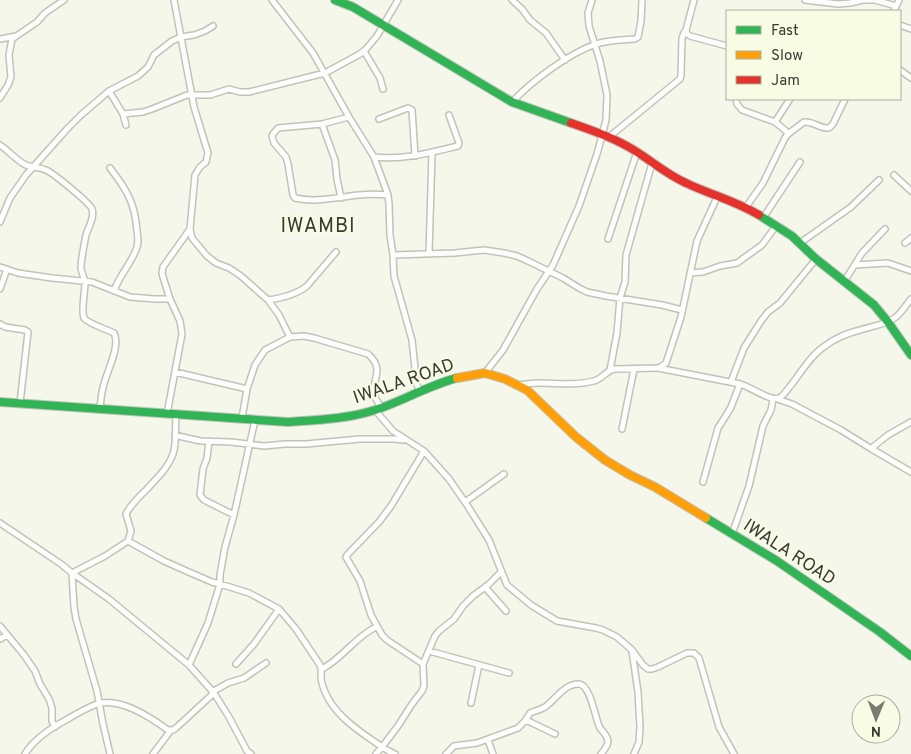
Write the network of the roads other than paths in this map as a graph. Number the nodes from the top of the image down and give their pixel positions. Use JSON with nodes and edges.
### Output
{"nodes":[{"id":1,"x":64,"y":0,"type":"edge"},
{"id":2,"x":174,"y":0,"type":"edge"},
{"id":3,"x":272,"y":0,"type":"edge"},
{"id":4,"x":335,"y":0,"type":"edge"},
{"id":5,"x":398,"y":0,"type":"edge"},
{"id":6,"x":512,"y":0,"type":"edge"},
{"id":7,"x":592,"y":0,"type":"edge"},
{"id":8,"x":642,"y":0,"type":"edge"},
{"id":9,"x":694,"y":0,"type":"edge"},
{"id":10,"x":805,"y":0,"type":"edge"},
{"id":11,"x":899,"y":0,"type":"edge"},
{"id":12,"x":895,"y":9,"type":"edge"},
{"id":13,"x":383,"y":25,"type":"junction"},
{"id":14,"x":213,"y":26,"type":"dead end"},
{"id":15,"x":686,"y":30,"type":"junction"},
{"id":16,"x":16,"y":36,"type":"junction"},
{"id":17,"x":181,"y":37,"type":"junction"},
{"id":18,"x":0,"y":39,"type":"edge"},
{"id":19,"x":594,"y":45,"type":"junction"},
{"id":20,"x":726,"y":46,"type":"edge"},
{"id":21,"x":364,"y":52,"type":"junction"},
{"id":22,"x":565,"y":60,"type":"junction"},
{"id":23,"x":325,"y":73,"type":"junction"},
{"id":24,"x":383,"y":89,"type":"dead end"},
{"id":25,"x":109,"y":91,"type":"junction"},
{"id":26,"x":193,"y":95,"type":"junction"},
{"id":27,"x":0,"y":98,"type":"edge"},
{"id":28,"x":736,"y":100,"type":"edge"},
{"id":29,"x":789,"y":100,"type":"edge"},
{"id":30,"x":845,"y":100,"type":"edge"},
{"id":31,"x":512,"y":102,"type":"junction"},
{"id":32,"x":123,"y":114,"type":"junction"},
{"id":33,"x":449,"y":115,"type":"dead end"},
{"id":34,"x":349,"y":117,"type":"junction"},
{"id":35,"x":379,"y":119,"type":"dead end"},
{"id":36,"x":775,"y":122,"type":"junction"},
{"id":37,"x":322,"y":124,"type":"junction"},
{"id":38,"x":126,"y":126,"type":"dead end"},
{"id":39,"x":788,"y":134,"type":"junction"},
{"id":40,"x":606,"y":135,"type":"junction"},
{"id":41,"x":0,"y":145,"type":"edge"},
{"id":42,"x":636,"y":152,"type":"junction"},
{"id":43,"x":432,"y":153,"type":"junction"},
{"id":44,"x":415,"y":156,"type":"junction"},
{"id":45,"x":374,"y":157,"type":"junction"},
{"id":46,"x":800,"y":162,"type":"dead end"},
{"id":47,"x":652,"y":163,"type":"junction"},
{"id":48,"x":32,"y":167,"type":"junction"},
{"id":49,"x":110,"y":168,"type":"dead end"},
{"id":50,"x":894,"y":175,"type":"dead end"},
{"id":51,"x":879,"y":180,"type":"dead end"},
{"id":52,"x":911,"y":191,"type":"edge"},
{"id":53,"x":388,"y":195,"type":"junction"},
{"id":54,"x":718,"y":195,"type":"junction"},
{"id":55,"x":341,"y":198,"type":"junction"},
{"id":56,"x":746,"y":207,"type":"junction"},
{"id":57,"x":763,"y":218,"type":"junction"},
{"id":58,"x":0,"y":222,"type":"edge"},
{"id":59,"x":776,"y":226,"type":"junction"},
{"id":60,"x":190,"y":229,"type":"junction"},
{"id":61,"x":884,"y":229,"type":"dead end"},
{"id":62,"x":911,"y":238,"type":"edge"},
{"id":63,"x":608,"y":239,"type":"dead end"},
{"id":64,"x":800,"y":243,"type":"junction"},
{"id":65,"x":905,"y":243,"type":"dead end"},
{"id":66,"x":336,"y":252,"type":"dead end"},
{"id":67,"x":429,"y":253,"type":"junction"},
{"id":68,"x":393,"y":255,"type":"junction"},
{"id":69,"x":816,"y":259,"type":"junction"},
{"id":70,"x":855,"y":265,"type":"junction"},
{"id":71,"x":0,"y":267,"type":"edge"},
{"id":72,"x":7,"y":269,"type":"junction"},
{"id":73,"x":911,"y":270,"type":"edge"},
{"id":74,"x":549,"y":271,"type":"junction"},
{"id":75,"x":690,"y":273,"type":"junction"},
{"id":76,"x":85,"y":281,"type":"junction"},
{"id":77,"x":844,"y":282,"type":"junction"},
{"id":78,"x":0,"y":289,"type":"edge"},
{"id":79,"x":114,"y":291,"type":"junction"},
{"id":80,"x":170,"y":298,"type":"junction"},
{"id":81,"x":620,"y":298,"type":"junction"},
{"id":82,"x":911,"y":299,"type":"edge"},
{"id":83,"x":268,"y":300,"type":"junction"},
{"id":84,"x":682,"y":310,"type":"junction"},
{"id":85,"x":888,"y":322,"type":"junction"},
{"id":86,"x":0,"y":324,"type":"edge"},
{"id":87,"x":290,"y":337,"type":"junction"},
{"id":88,"x":911,"y":355,"type":"edge"},
{"id":89,"x":657,"y":368,"type":"junction"},
{"id":90,"x":634,"y":369,"type":"junction"},
{"id":91,"x":610,"y":370,"type":"junction"},
{"id":92,"x":175,"y":372,"type":"junction"},
{"id":93,"x":486,"y":373,"type":"junction"},
{"id":94,"x":731,"y":382,"type":"junction"},
{"id":95,"x":740,"y":384,"type":"junction"},
{"id":96,"x":518,"y":385,"type":"junction"},
{"id":97,"x":247,"y":389,"type":"junction"},
{"id":98,"x":420,"y":391,"type":"junction"},
{"id":99,"x":775,"y":399,"type":"junction"},
{"id":100,"x":0,"y":402,"type":"edge"},
{"id":101,"x":20,"y":403,"type":"junction"},
{"id":102,"x":100,"y":408,"type":"junction"},
{"id":103,"x":378,"y":409,"type":"junction"},
{"id":104,"x":172,"y":414,"type":"junction"},
{"id":105,"x":242,"y":418,"type":"junction"},
{"id":106,"x":255,"y":420,"type":"junction"},
{"id":107,"x":911,"y":422,"type":"edge"},
{"id":108,"x":622,"y":429,"type":"dead end"},
{"id":109,"x":175,"y":435,"type":"junction"},
{"id":110,"x":209,"y":441,"type":"junction"},
{"id":111,"x":406,"y":441,"type":"junction"},
{"id":112,"x":250,"y":444,"type":"junction"},
{"id":113,"x":870,"y":448,"type":"junction"},
{"id":114,"x":424,"y":451,"type":"junction"},
{"id":115,"x":911,"y":472,"type":"edge"},
{"id":116,"x":504,"y":474,"type":"dead end"},
{"id":117,"x":703,"y":482,"type":"dead end"},
{"id":118,"x":465,"y":502,"type":"junction"},
{"id":119,"x":234,"y":515,"type":"junction"},
{"id":120,"x":0,"y":523,"type":"edge"},
{"id":121,"x":732,"y":534,"type":"junction"},
{"id":122,"x":128,"y":541,"type":"junction"},
{"id":123,"x":501,"y":572,"type":"junction"},
{"id":124,"x":72,"y":573,"type":"junction"},
{"id":125,"x":220,"y":584,"type":"junction"},
{"id":126,"x":485,"y":587,"type":"junction"},
{"id":127,"x":279,"y":609,"type":"junction"},
{"id":128,"x":506,"y":611,"type":"dead end"},
{"id":129,"x":0,"y":626,"type":"edge"},
{"id":130,"x":376,"y":627,"type":"junction"},
{"id":131,"x":7,"y":635,"type":"junction"},
{"id":132,"x":0,"y":639,"type":"edge"},
{"id":133,"x":632,"y":650,"type":"junction"},
{"id":134,"x":429,"y":651,"type":"junction"},
{"id":135,"x":911,"y":656,"type":"edge"},
{"id":136,"x":266,"y":663,"type":"dead end"},
{"id":137,"x":236,"y":664,"type":"dead end"},
{"id":138,"x":423,"y":664,"type":"junction"},
{"id":139,"x":189,"y":665,"type":"junction"},
{"id":140,"x":478,"y":665,"type":"junction"},
{"id":141,"x":322,"y":670,"type":"junction"},
{"id":142,"x":509,"y":673,"type":"dead end"},
{"id":143,"x":213,"y":693,"type":"junction"},
{"id":144,"x":471,"y":703,"type":"dead end"},
{"id":145,"x":99,"y":704,"type":"junction"},
{"id":146,"x":526,"y":720,"type":"junction"},
{"id":147,"x":55,"y":727,"type":"junction"},
{"id":148,"x":171,"y":730,"type":"junction"},
{"id":149,"x":555,"y":734,"type":"dead end"},
{"id":150,"x":488,"y":740,"type":"junction"},
{"id":151,"x":382,"y":747,"type":"junction"},
{"id":152,"x":25,"y":754,"type":"edge"},
{"id":153,"x":110,"y":754,"type":"edge"},
{"id":154,"x":153,"y":754,"type":"edge"},
{"id":155,"x":251,"y":754,"type":"edge"},
{"id":156,"x":376,"y":754,"type":"edge"},
{"id":157,"x":396,"y":754,"type":"edge"},
{"id":158,"x":446,"y":754,"type":"edge"},
{"id":159,"x":493,"y":754,"type":"edge"},
{"id":160,"x":601,"y":754,"type":"edge"},
{"id":161,"x":634,"y":754,"type":"edge"},
{"id":162,"x":734,"y":754,"type":"edge"}],
"edges":[{"from":1,"to":16,"type":"street"},
{"from":2,"to":17,"type":"street"},
{"from":3,"to":23,"type":"street"},
{"from":4,"to":13,"type":"street"},
{"from":5,"to":13,"type":"street"},
{"from":6,"to":22,"type":"street"},
{"from":7,"to":19,"type":"street"},
{"from":8,"to":19,"type":"street"},
{"from":9,"to":15,"type":"street"},
{"from":10,"to":12,"type":"street"},
{"from":11,"to":12,"type":"street"},
{"from":13,"to":21,"type":"street"},
{"from":13,"to":31,"type":"street"},
{"from":14,"to":17,"type":"street"},
{"from":15,"to":20,"type":"street"},
{"from":15,"to":40,"type":"street"},
{"from":16,"to":18,"type":"street"},
{"from":16,"to":27,"type":"street"},
{"from":17,"to":25,"type":"street"},
{"from":17,"to":26,"type":"street"},
{"from":19,"to":22,"type":"street"},
{"from":19,"to":40,"type":"street"},
{"from":21,"to":23,"type":"street"},
{"from":21,"to":24,"type":"street"},
{"from":22,"to":31,"type":"street"},
{"from":23,"to":26,"type":"street"},
{"from":23,"to":34,"type":"street"},
{"from":25,"to":32,"type":"street"},
{"from":25,"to":48,"type":"street"},
{"from":26,"to":32,"type":"street"},
{"from":26,"to":60,"type":"street"},
{"from":28,"to":36,"type":"street"},
{"from":29,"to":36,"type":"street"},
{"from":30,"to":39,"type":"street"},
{"from":31,"to":40,"type":"street"},
{"from":32,"to":38,"type":"street"},
{"from":33,"to":43,"type":"street"},
{"from":34,"to":37,"type":"street"},
{"from":34,"to":45,"type":"street"},
{"from":35,"to":44,"type":"street"},
{"from":36,"to":39,"type":"street"},
{"from":37,"to":55,"type":"street"},
{"from":37,"to":55,"type":"street"},
{"from":39,"to":56,"type":"street"},
{"from":40,"to":42,"type":"street"},
{"from":40,"to":74,"type":"street"},
{"from":41,"to":48,"type":"street"},
{"from":42,"to":47,"type":"street"},
{"from":42,"to":63,"type":"street"},
{"from":43,"to":44,"type":"street"},
{"from":43,"to":67,"type":"street"},
{"from":44,"to":45,"type":"street"},
{"from":45,"to":53,"type":"street"},
{"from":46,"to":57,"type":"street"},
{"from":47,"to":54,"type":"street"},
{"from":47,"to":81,"type":"street"},
{"from":48,"to":58,"type":"street"},
{"from":48,"to":76,"type":"street"},
{"from":49,"to":79,"type":"street"},
{"from":50,"to":52,"type":"street"},
{"from":51,"to":64,"type":"street"},
{"from":53,"to":55,"type":"street"},
{"from":53,"to":68,"type":"street"},
{"from":54,"to":56,"type":"street"},
{"from":54,"to":75,"type":"street"},
{"from":56,"to":57,"type":"street"},
{"from":57,"to":59,"type":"street"},
{"from":59,"to":64,"type":"street"},
{"from":59,"to":75,"type":"street"},
{"from":60,"to":80,"type":"street"},
{"from":60,"to":83,"type":"street"},
{"from":61,"to":70,"type":"street"},
{"from":62,"to":65,"type":"street"},
{"from":64,"to":69,"type":"street"},
{"from":66,"to":83,"type":"street"},
{"from":67,"to":68,"type":"street"},
{"from":67,"to":74,"type":"street"},
{"from":68,"to":98,"type":"street"},
{"from":69,"to":77,"type":"street"},
{"from":69,"to":94,"type":"street"},
{"from":70,"to":73,"type":"street"},
{"from":70,"to":77,"type":"street"},
{"from":71,"to":72,"type":"street"},
{"from":72,"to":76,"type":"street"},
{"from":72,"to":78,"type":"street"},
{"from":74,"to":81,"type":"street"},
{"from":74,"to":93,"type":"street"},
{"from":75,"to":84,"type":"street"},
{"from":76,"to":79,"type":"street"},
{"from":76,"to":102,"type":"street"},
{"from":77,"to":85,"type":"street"},
{"from":79,"to":80,"type":"street"},
{"from":80,"to":92,"type":"street"},
{"from":81,"to":84,"type":"street"},
{"from":81,"to":91,"type":"street"},
{"from":82,"to":85,"type":"street"},
{"from":83,"to":87,"type":"street"},
{"from":84,"to":89,"type":"street"},
{"from":85,"to":88,"type":"street"},
{"from":85,"to":99,"type":"street"},
{"from":86,"to":101,"type":"street"},
{"from":87,"to":97,"type":"street"},
{"from":87,"to":103,"type":"street"},
{"from":89,"to":90,"type":"street"},
{"from":89,"to":94,"type":"street"},
{"from":90,"to":91,"type":"street"},
{"from":90,"to":108,"type":"street"},
{"from":91,"to":96,"type":"street"},
{"from":92,"to":97,"type":"street"},
{"from":92,"to":104,"type":"street"},
{"from":93,"to":96,"type":"street","name":"IWALA ROAD"},
{"from":93,"to":98,"type":"street","name":"IWALA ROAD"},
{"from":94,"to":95,"type":"street"},
{"from":95,"to":99,"type":"street"},
{"from":95,"to":117,"type":"street"},
{"from":96,"to":121,"type":"street","name":"IWALA ROAD"},
{"from":97,"to":105,"type":"street"},
{"from":98,"to":103,"type":"street","name":"IWALA ROAD"},
{"from":99,"to":113,"type":"street"},
{"from":99,"to":121,"type":"street"},
{"from":100,"to":101,"type":"street","name":"IWALA ROAD"},
{"from":101,"to":102,"type":"street","name":"IWALA ROAD"},
{"from":102,"to":104,"type":"street","name":"IWALA ROAD"},
{"from":103,"to":106,"type":"street","name":"IWALA ROAD"},
{"from":103,"to":111,"type":"street"},
{"from":104,"to":105,"type":"street","name":"IWALA ROAD"},
{"from":104,"to":109,"type":"street"},
{"from":105,"to":106,"type":"street","name":"IWALA ROAD"},
{"from":106,"to":112,"type":"street"},
{"from":107,"to":113,"type":"street"},
{"from":109,"to":110,"type":"street"},
{"from":109,"to":122,"type":"street"},
{"from":110,"to":112,"type":"street"},
{"from":110,"to":119,"type":"street"},
{"from":111,"to":112,"type":"street"},
{"from":111,"to":114,"type":"street"},
{"from":112,"to":119,"type":"street"},
{"from":113,"to":115,"type":"street"},
{"from":114,"to":118,"type":"street"},
{"from":114,"to":130,"type":"street"},
{"from":116,"to":118,"type":"street"},
{"from":118,"to":123,"type":"street"},
{"from":119,"to":125,"type":"street"},
{"from":120,"to":124,"type":"street"},
{"from":121,"to":135,"type":"street","name":"IWALA ROAD"},
{"from":122,"to":124,"type":"street"},
{"from":122,"to":125,"type":"street"},
{"from":123,"to":126,"type":"street"},
{"from":123,"to":133,"type":"street"},
{"from":124,"to":139,"type":"street"},
{"from":124,"to":145,"type":"street"},
{"from":125,"to":127,"type":"street"},
{"from":125,"to":139,"type":"street"},
{"from":126,"to":128,"type":"street"},
{"from":126,"to":134,"type":"street"},
{"from":127,"to":137,"type":"street"},
{"from":127,"to":141,"type":"street"},
{"from":129,"to":131,"type":"street"},
{"from":130,"to":138,"type":"street"},
{"from":130,"to":141,"type":"street"},
{"from":131,"to":132,"type":"street"},
{"from":131,"to":147,"type":"street"},
{"from":133,"to":161,"type":"street"},
{"from":133,"to":162,"type":"street"},
{"from":134,"to":138,"type":"street"},
{"from":134,"to":140,"type":"street"},
{"from":136,"to":143,"type":"street"},
{"from":138,"to":151,"type":"street"},
{"from":139,"to":143,"type":"street"},
{"from":140,"to":142,"type":"street"},
{"from":140,"to":144,"type":"street"},
{"from":141,"to":151,"type":"street"},
{"from":143,"to":148,"type":"street"},
{"from":143,"to":155,"type":"street"},
{"from":145,"to":147,"type":"street"},
{"from":145,"to":148,"type":"street"},
{"from":145,"to":153,"type":"street"},
{"from":146,"to":149,"type":"street"},
{"from":146,"to":150,"type":"street"},
{"from":146,"to":160,"type":"street"},
{"from":147,"to":152,"type":"street"},
{"from":148,"to":154,"type":"street"},
{"from":150,"to":158,"type":"street"},
{"from":150,"to":159,"type":"street"},
{"from":151,"to":156,"type":"street"},
{"from":151,"to":157,"type":"street"}]}
